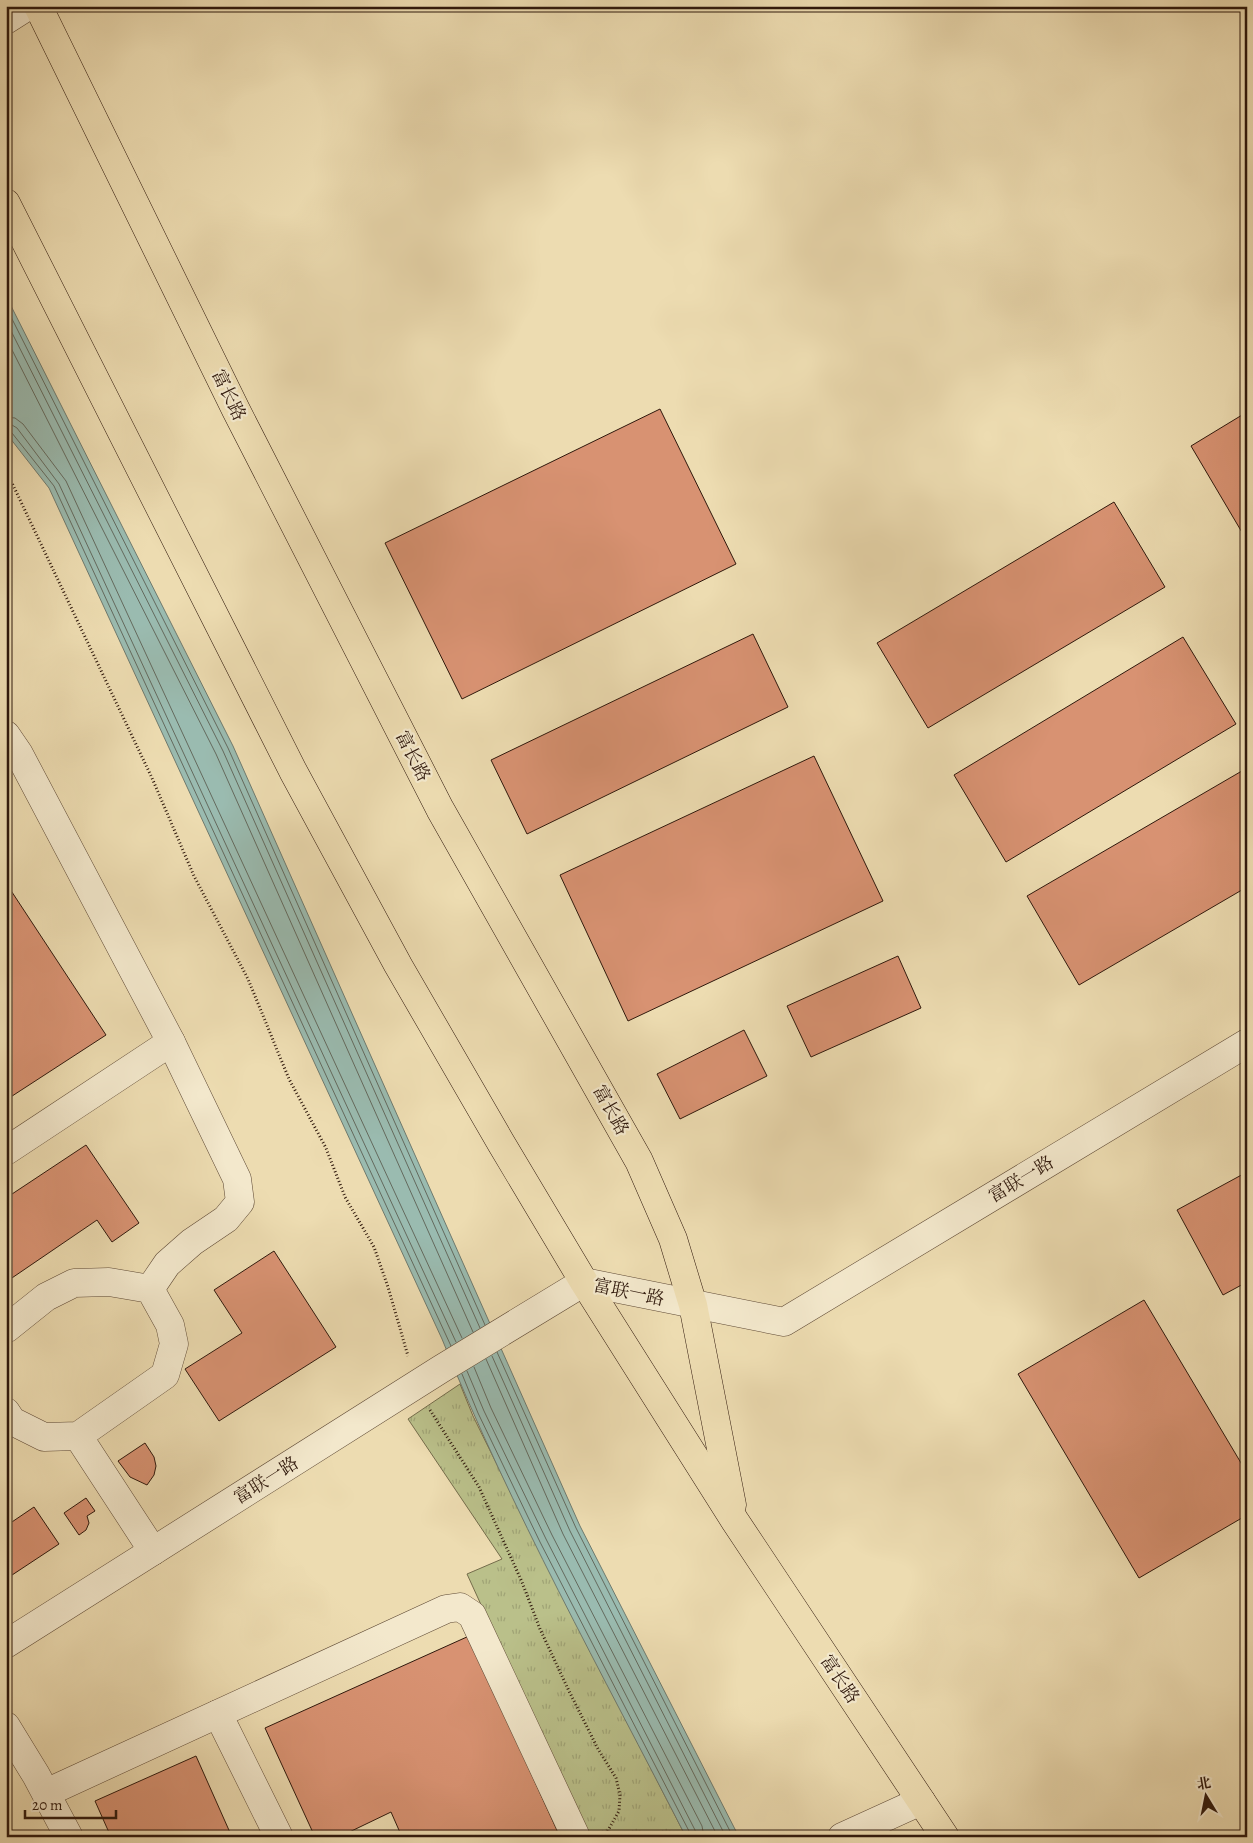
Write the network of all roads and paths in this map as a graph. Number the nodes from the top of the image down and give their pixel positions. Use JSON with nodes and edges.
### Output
{"nodes":[{"id":1,"x":28,"y":6,"type":"edge"},
{"id":2,"x":38,"y":6,"type":"edge"},
{"id":3,"x":6,"y":20,"type":"edge"},
{"id":4,"x":6,"y":203,"type":"edge"},
{"id":5,"x":6,"y":476,"type":"edge"},
{"id":6,"x":10,"y":750,"type":"edge"},
{"id":7,"x":171,"y":1042,"type":"junction"},
{"id":8,"x":1247,"y":1043,"type":"edge"},
{"id":9,"x":6,"y":1151,"type":"edge"},
{"id":10,"x":584,"y":1282,"type":"junction"},
{"id":11,"x":150,"y":1289,"type":"junction"},
{"id":12,"x":693,"y":1305,"type":"junction"},
{"id":13,"x":6,"y":1329,"type":"edge"},
{"id":14,"x":416,"y":1385,"type":"junction"},
{"id":15,"x":6,"y":1412,"type":"edge"},
{"id":16,"x":78,"y":1436,"type":"junction"},
{"id":17,"x":735,"y":1522,"type":"junction"},
{"id":18,"x":153,"y":1551,"type":"junction"},
{"id":19,"x":6,"y":1644,"type":"edge"},
{"id":20,"x":218,"y":1714,"type":"junction"},
{"id":21,"x":6,"y":1726,"type":"edge"},
{"id":22,"x":46,"y":1793,"type":"junction"},
{"id":23,"x":921,"y":1801,"type":"junction"},
{"id":24,"x":69,"y":1837,"type":"edge"},
{"id":25,"x":279,"y":1837,"type":"edge"},
{"id":26,"x":576,"y":1837,"type":"edge"},
{"id":27,"x":604,"y":1837,"type":"edge"},
{"id":28,"x":842,"y":1837,"type":"edge"},
{"id":29,"x":945,"y":1837,"type":"edge"}],
"edges":[{"from":1,"to":3,"type":"street"},
{"from":2,"to":12,"type":"main road","name":"富长路"},
{"from":4,"to":10,"type":"main road","name":"富长路"},
{"from":5,"to":14,"type":"path"},
{"from":6,"to":7,"type":"street"},
{"from":7,"to":9,"type":"street"},
{"from":7,"to":11,"type":"street"},
{"from":8,"to":12,"type":"street","name":"富联一路"},
{"from":10,"to":12,"type":"street","name":"富联一路"},
{"from":10,"to":14,"type":"street","name":"富联一路"},
{"from":10,"to":17,"type":"main road","name":"富长路"},
{"from":11,"to":13,"type":"street"},
{"from":11,"to":16,"type":"street"},
{"from":12,"to":17,"type":"main road","name":"富长路"},
{"from":14,"to":18,"type":"street","name":"富联一路"},
{"from":14,"to":27,"type":"path"},
{"from":15,"to":16,"type":"street"},
{"from":16,"to":18,"type":"street"},
{"from":17,"to":23,"type":"main road","name":"富长路"},
{"from":18,"to":19,"type":"street","name":"富联一路"},
{"from":20,"to":22,"type":"street"},
{"from":20,"to":25,"type":"street"},
{"from":20,"to":26,"type":"street"},
{"from":21,"to":22,"type":"street"},
{"from":22,"to":24,"type":"street"},
{"from":23,"to":28,"type":"street"},
{"from":23,"to":29,"type":"main road","name":"富长路"}]}
